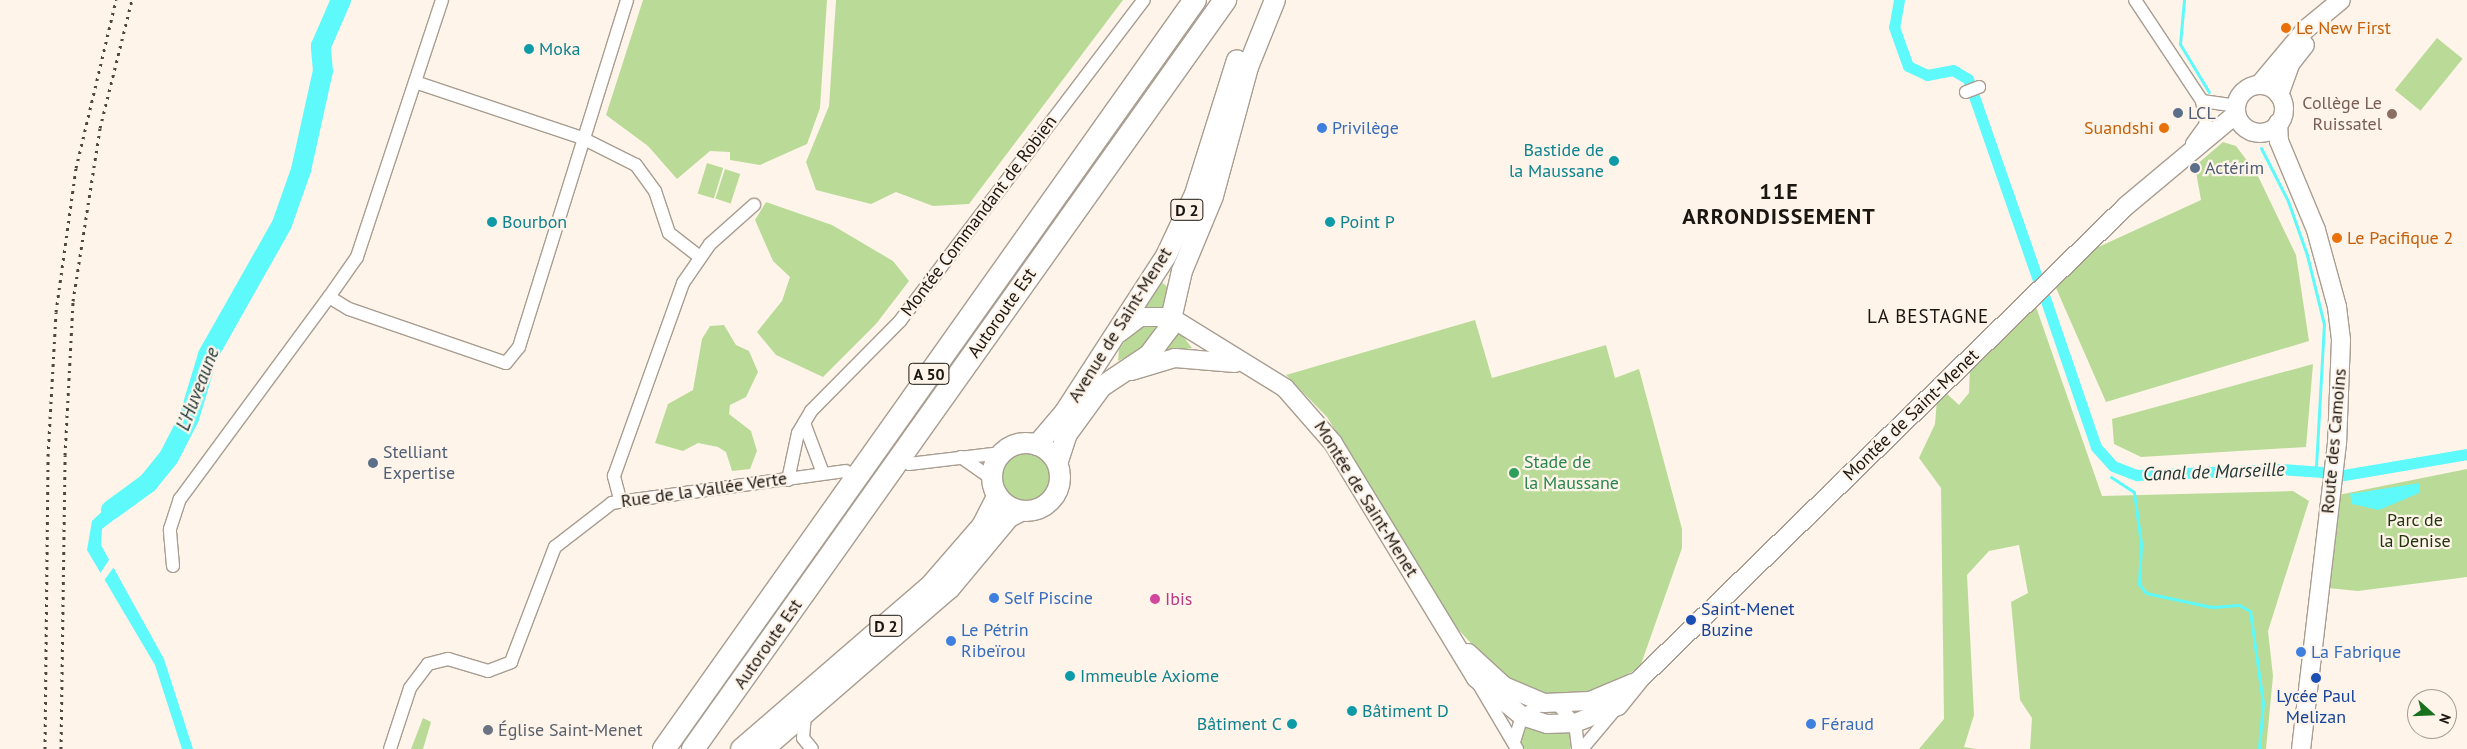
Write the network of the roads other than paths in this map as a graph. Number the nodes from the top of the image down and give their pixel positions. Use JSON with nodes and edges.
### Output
{"nodes":[{"id":1,"x":442,"y":0,"type":"edge"},
{"id":2,"x":628,"y":0,"type":"edge"},
{"id":3,"x":1144,"y":0,"type":"edge"},
{"id":4,"x":1195,"y":0,"type":"edge"},
{"id":5,"x":1225,"y":0,"type":"edge"},
{"id":6,"x":1261,"y":0,"type":"edge"},
{"id":7,"x":1275,"y":0,"type":"edge"},
{"id":8,"x":2135,"y":0,"type":"edge"},
{"id":9,"x":2341,"y":0,"type":"edge"},
{"id":10,"x":2325,"y":16,"type":"junction"},
{"id":11,"x":2259,"y":85,"type":"junction"},
{"id":12,"x":1979,"y":87,"type":"dead end"},
{"id":13,"x":413,"y":88,"type":"junction"},
{"id":14,"x":1966,"y":92,"type":"dead end"},
{"id":15,"x":2279,"y":95,"type":"junction"},
{"id":16,"x":2202,"y":101,"type":"junction"},
{"id":17,"x":2238,"y":115,"type":"junction"},
{"id":18,"x":2274,"y":132,"type":"junction"},
{"id":19,"x":582,"y":138,"type":"junction"},
{"id":20,"x":2182,"y":155,"type":"junction"},
{"id":21,"x":754,"y":205,"type":"dead end"},
{"id":22,"x":700,"y":257,"type":"junction"},
{"id":23,"x":1177,"y":286,"type":"junction"},
{"id":24,"x":329,"y":297,"type":"junction"},
{"id":25,"x":1170,"y":317,"type":"junction"},
{"id":26,"x":1197,"y":336,"type":"junction"},
{"id":27,"x":1111,"y":342,"type":"junction"},
{"id":28,"x":1250,"y":366,"type":"junction"},
{"id":29,"x":1110,"y":380,"type":"junction"},
{"id":30,"x":804,"y":423,"type":"junction"},
{"id":31,"x":1037,"y":445,"type":"junction"},
{"id":32,"x":1001,"y":453,"type":"junction"},
{"id":33,"x":960,"y":457,"type":"junction"},
{"id":34,"x":1058,"y":461,"type":"junction"},
{"id":35,"x":909,"y":464,"type":"dead end"},
{"id":36,"x":846,"y":471,"type":"dead end"},
{"id":37,"x":823,"y":473,"type":"junction"},
{"id":38,"x":788,"y":480,"type":"junction"},
{"id":39,"x":994,"y":487,"type":"junction"},
{"id":40,"x":620,"y":499,"type":"junction"},
{"id":41,"x":1019,"y":512,"type":"junction"},
{"id":42,"x":172,"y":566,"type":"dead end"},
{"id":43,"x":1445,"y":626,"type":"junction"},
{"id":44,"x":1476,"y":678,"type":"junction"},
{"id":45,"x":1640,"y":679,"type":"junction"},
{"id":46,"x":1551,"y":704,"type":"junction"},
{"id":47,"x":1618,"y":706,"type":"junction"},
{"id":48,"x":805,"y":715,"type":"junction"},
{"id":49,"x":1522,"y":716,"type":"junction"},
{"id":50,"x":1575,"y":723,"type":"junction"},
{"id":51,"x":803,"y":738,"type":"junction"},
{"id":52,"x":1515,"y":745,"type":"edge"},
{"id":53,"x":751,"y":746,"type":"edge"},
{"id":54,"x":390,"y":749,"type":"edge"},
{"id":55,"x":664,"y":749,"type":"edge"},
{"id":56,"x":693,"y":749,"type":"edge"},
{"id":57,"x":794,"y":749,"type":"edge"},
{"id":58,"x":812,"y":749,"type":"edge"},
{"id":59,"x":1578,"y":749,"type":"edge"},
{"id":60,"x":1582,"y":749,"type":"edge"},
{"id":61,"x":2301,"y":749,"type":"edge"}],
"edges":[{"from":1,"to":13,"type":"street"},
{"from":2,"to":19,"type":"street"},
{"from":3,"to":30,"type":"street","name":"Montée Commandant de Robien"},
{"from":4,"to":55,"type":"highway","name":"Autoroute Est","number":"A 50"},
{"from":5,"to":56,"type":"highway","name":"Autoroute Est","number":"A 50"},
{"from":6,"to":27,"type":"main road","name":"Avenue de Saint-Menet","number":"D 2"},
{"from":7,"to":23,"type":"main road","name":"Avenue de Saint-Menet","number":"D 2"},
{"from":8,"to":16,"type":"street"},
{"from":9,"to":10,"type":"main road"},
{"from":10,"to":11,"type":"main road","name":"Montée de Saint-Menet"},
{"from":10,"to":15,"type":"main road"},
{"from":11,"to":15,"type":"main road"},
{"from":11,"to":17,"type":"main road","name":"Montée de Saint-Menet"},
{"from":12,"to":14,"type":"street"},
{"from":13,"to":19,"type":"street"},
{"from":13,"to":24,"type":"street"},
{"from":15,"to":18,"type":"main road"},
{"from":16,"to":17,"type":"street"},
{"from":16,"to":20,"type":"street"},
{"from":17,"to":18,"type":"main road"},
{"from":17,"to":20,"type":"main road","name":"Montée de Saint-Menet"},
{"from":18,"to":61,"type":"main road","name":"Route des Camoins"},
{"from":19,"to":22,"type":"street"},
{"from":19,"to":24,"type":"street"},
{"from":20,"to":45,"type":"main road","name":"Montée de Saint-Menet"},
{"from":21,"to":22,"type":"street"},
{"from":22,"to":40,"type":"street"},
{"from":23,"to":25,"type":"main road","number":"D 2"},
{"from":23,"to":26,"type":"main road","name":"Montée de Saint-Menet"},
{"from":24,"to":42,"type":"street"},
{"from":25,"to":26,"type":"main road","name":"Montée de Saint-Menet"},
{"from":25,"to":27,"type":"main road"},
{"from":25,"to":29,"type":"main road","number":"D 2"},
{"from":26,"to":28,"type":"main road","name":"Montée de Saint-Menet"},
{"from":27,"to":31,"type":"main road","name":"Avenue de Saint-Menet","number":"D 2"},
{"from":28,"to":29,"type":"main road","name":"Montée de Saint-Menet"},
{"from":28,"to":43,"type":"main road","name":"Montée de Saint-Menet"},
{"from":29,"to":34,"type":"main road","name":"Avenue de Saint-Menet","number":"D 2"},
{"from":30,"to":37,"type":"street"},
{"from":30,"to":38,"type":"street","name":"Montée Commandant de Robien"},
{"from":31,"to":32,"type":"main road"},
{"from":31,"to":34,"type":"main road"},
{"from":32,"to":33,"type":"street"},
{"from":32,"to":39,"type":"main road"},
{"from":33,"to":35,"type":"street"},
{"from":33,"to":39,"type":"street"},
{"from":34,"to":41,"type":"main road"},
{"from":36,"to":37,"type":"street","name":"Rue de la Vallée Verte"},
{"from":37,"to":38,"type":"street","name":"Rue de la Vallée Verte"},
{"from":38,"to":40,"type":"street","name":"Rue de la Vallée Verte"},
{"from":39,"to":41,"type":"main road"},
{"from":39,"to":53,"type":"main road","number":"D 2"},
{"from":40,"to":54,"type":"street","name":"Rue de la Vallée Verte"},
{"from":41,"to":48,"type":"main road","number":"D 2"},
{"from":43,"to":44,"type":"main road","name":"Montée de Saint-Menet"},
{"from":43,"to":46,"type":"main road","name":"Montée de Saint-Menet"},
{"from":44,"to":49,"type":"main road","name":"Montée de Saint-Menet"},
{"from":44,"to":52,"type":"street","name":"Montée de Saint-Menet"},
{"from":45,"to":46,"type":"main road","name":"Montée de Saint-Menet"},
{"from":45,"to":47,"type":"main road","name":"Montée de Saint-Menet"},
{"from":46,"to":49,"type":"street","name":"Montée de Saint-Menet"},
{"from":46,"to":50,"type":"street"},
{"from":47,"to":50,"type":"main road","name":"Montée de Saint-Menet"},
{"from":47,"to":60,"type":"street"},
{"from":48,"to":51,"type":"street"},
{"from":48,"to":53,"type":"main road","number":"D 2"},
{"from":49,"to":50,"type":"main road","name":"Montée de Saint-Menet"},
{"from":49,"to":52,"type":"street","name":"Montée de Saint-Menet"},
{"from":50,"to":59,"type":"street"},
{"from":51,"to":57,"type":"street"},
{"from":51,"to":58,"type":"street"}]}
